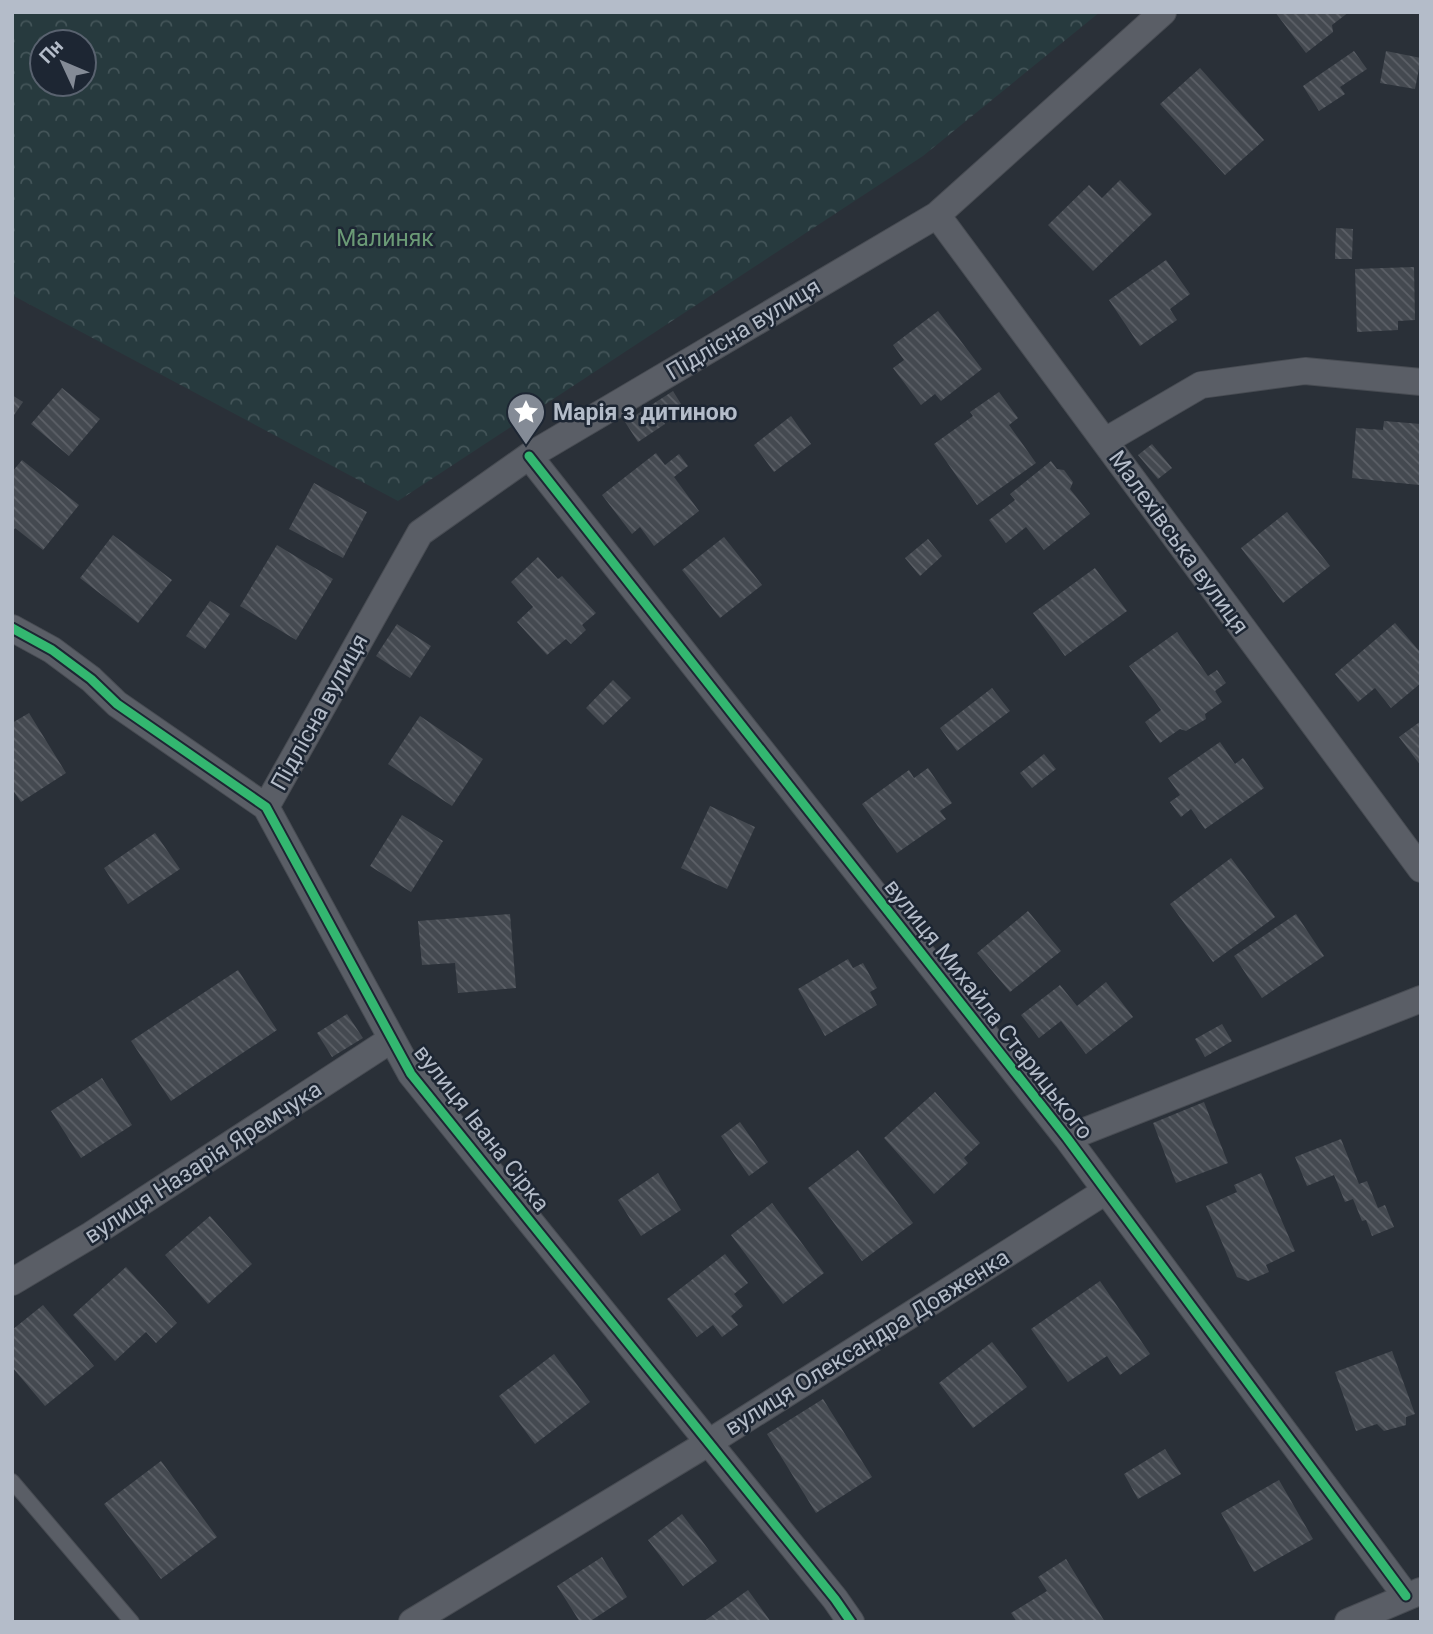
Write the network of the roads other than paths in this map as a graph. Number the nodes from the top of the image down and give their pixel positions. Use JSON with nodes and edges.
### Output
{"nodes":[{"id":1,"x":1163,"y":12,"type":"edge"},
{"id":2,"x":937,"y":215,"type":"junction"},
{"id":3,"x":1421,"y":382,"type":"edge"},
{"id":4,"x":1105,"y":441,"type":"junction"},
{"id":5,"x":528,"y":456,"type":"junction"},
{"id":6,"x":12,"y":628,"type":"edge"},
{"id":7,"x":265,"y":807,"type":"junction"},
{"id":8,"x":1421,"y":869,"type":"edge"},
{"id":9,"x":1421,"y":999,"type":"edge"},
{"id":10,"x":392,"y":1039,"type":"junction"},
{"id":11,"x":1067,"y":1138,"type":"junction"},
{"id":12,"x":1107,"y":1191,"type":"junction"},
{"id":13,"x":12,"y":1282,"type":"edge"},
{"id":14,"x":708,"y":1443,"type":"junction"},
{"id":15,"x":12,"y":1481,"type":"edge"},
{"id":16,"x":1413,"y":1593,"type":"edge"},
{"id":17,"x":132,"y":1622,"type":"edge"},
{"id":18,"x":412,"y":1622,"type":"edge"},
{"id":19,"x":850,"y":1622,"type":"edge"},
{"id":20,"x":1348,"y":1622,"type":"edge"}],
"edges":[{"from":1,"to":2,"type":"street","name":"Підлісна вулиця"},
{"from":2,"to":4,"type":"street","name":"Малехівська вулиця"},
{"from":2,"to":5,"type":"street","name":"Підлісна вулиця"},
{"from":3,"to":4,"type":"street"},
{"from":4,"to":8,"type":"street","name":"Малехівська вулиця"},
{"from":5,"to":7,"type":"street","name":"Підлісна вулиця"},
{"from":5,"to":11,"type":"street","name":"вулиця Михайла Старицького"},
{"from":6,"to":7,"type":"street","name":"вулиця Івана Сірка"},
{"from":7,"to":10,"type":"street","name":"вулиця Івана Сірка"},
{"from":9,"to":11,"type":"street"},
{"from":10,"to":13,"type":"street","name":"вулиця Назарія Яремчука"},
{"from":10,"to":14,"type":"street","name":"вулиця Івана Сірка"},
{"from":11,"to":12,"type":"street","name":"вулиця Михайла Старицького"},
{"from":12,"to":14,"type":"street","name":"вулиця Олександра Довженка"},
{"from":12,"to":16,"type":"street","name":"вулиця Михайла Старицького"},
{"from":14,"to":18,"type":"street","name":"вулиця Олександра Довженка"},
{"from":14,"to":19,"type":"street","name":"вулиця Івана Сірка"},
{"from":15,"to":17,"type":"lane"},
{"from":16,"to":20,"type":"street"}]}
